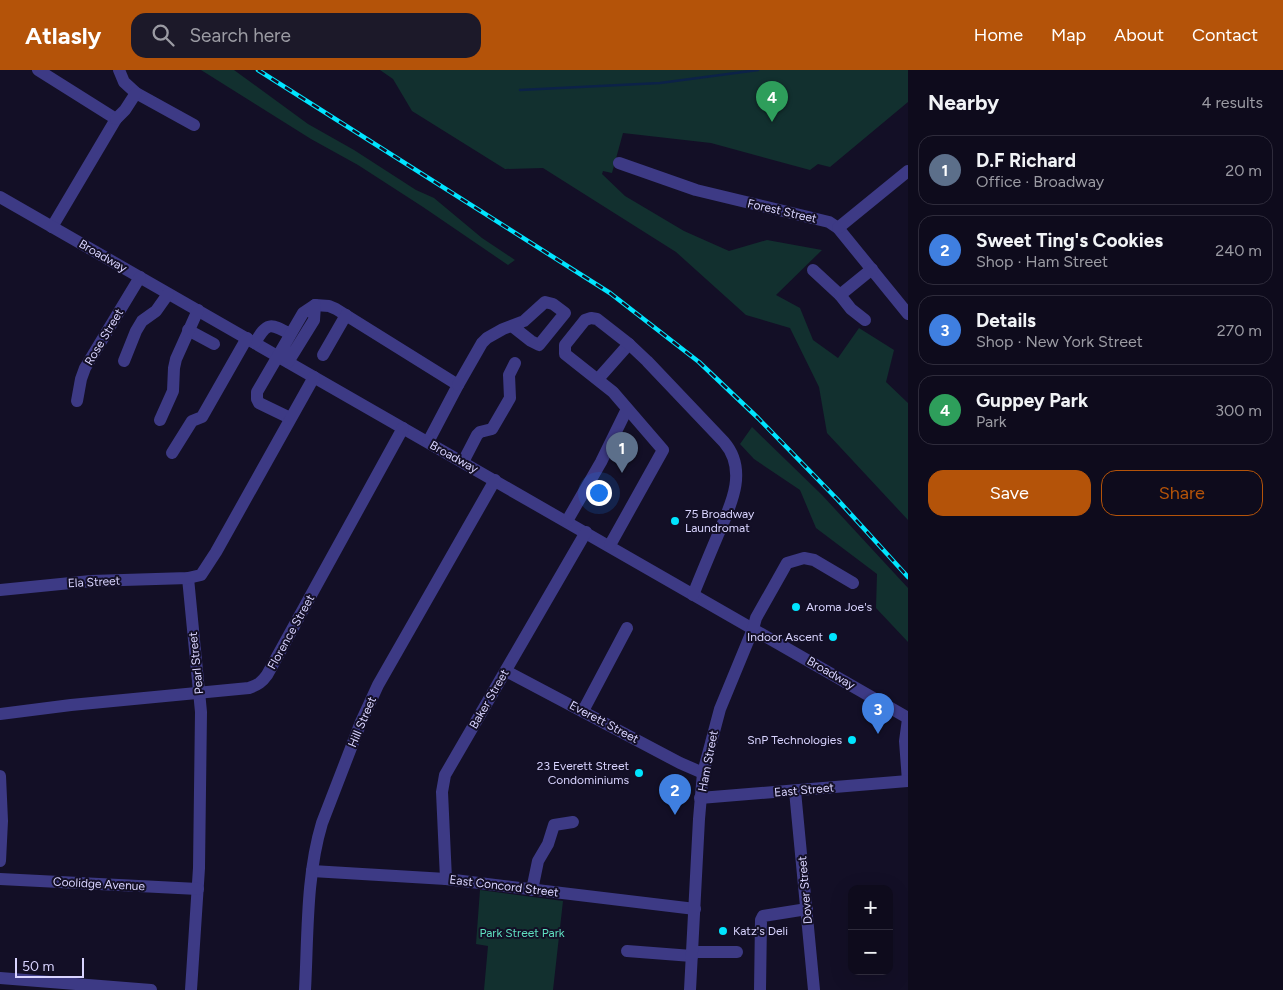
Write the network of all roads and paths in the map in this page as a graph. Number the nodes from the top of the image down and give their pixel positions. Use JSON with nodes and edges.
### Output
{"nodes":[{"id":1,"x":38,"y":70,"type":"edge"},
{"id":2,"x":119,"y":70,"type":"edge"},
{"id":3,"x":136,"y":93,"type":"junction"},
{"id":4,"x":116,"y":119,"type":"junction"},
{"id":5,"x":194,"y":125,"type":"dead end"},
{"id":6,"x":619,"y":163,"type":"dead end"},
{"id":7,"x":908,"y":171,"type":"edge"},
{"id":8,"x":0,"y":197,"type":"edge"},
{"id":9,"x":52,"y":227,"type":"junction"},
{"id":10,"x":838,"y":228,"type":"junction"},
{"id":11,"x":872,"y":269,"type":"junction"},
{"id":12,"x":813,"y":270,"type":"dead end"},
{"id":13,"x":140,"y":277,"type":"junction"},
{"id":14,"x":168,"y":294,"type":"junction"},
{"id":15,"x":840,"y":295,"type":"junction"},
{"id":16,"x":315,"y":305,"type":"junction"},
{"id":17,"x":198,"y":310,"type":"junction"},
{"id":18,"x":908,"y":314,"type":"edge"},
{"id":19,"x":346,"y":315,"type":"junction"},
{"id":20,"x":865,"y":320,"type":"dead end"},
{"id":21,"x":512,"y":326,"type":"dead end"},
{"id":22,"x":188,"y":330,"type":"junction"},
{"id":23,"x":290,"y":334,"type":"junction"},
{"id":24,"x":251,"y":341,"type":"junction"},
{"id":25,"x":214,"y":344,"type":"dead end"},
{"id":26,"x":628,"y":344,"type":"junction"},
{"id":27,"x":324,"y":355,"type":"dead end"},
{"id":28,"x":283,"y":359,"type":"junction"},
{"id":29,"x":124,"y":361,"type":"dead end"},
{"id":30,"x":515,"y":363,"type":"dead end"},
{"id":31,"x":314,"y":377,"type":"junction"},
{"id":32,"x":598,"y":380,"type":"junction"},
{"id":33,"x":458,"y":385,"type":"junction"},
{"id":34,"x":77,"y":401,"type":"dead end"},
{"id":35,"x":628,"y":409,"type":"junction"},
{"id":36,"x":290,"y":418,"type":"junction"},
{"id":37,"x":160,"y":420,"type":"dead end"},
{"id":38,"x":403,"y":428,"type":"junction"},
{"id":39,"x":428,"y":442,"type":"junction"},
{"id":40,"x":172,"y":453,"type":"dead end"},
{"id":41,"x":463,"y":462,"type":"junction"},
{"id":42,"x":495,"y":480,"type":"junction"},
{"id":43,"x":567,"y":521,"type":"junction"},
{"id":44,"x":586,"y":532,"type":"junction"},
{"id":45,"x":610,"y":546,"type":"junction"},
{"id":46,"x":188,"y":578,"type":"junction"},
{"id":47,"x":853,"y":583,"type":"dead end"},
{"id":48,"x":0,"y":590,"type":"edge"},
{"id":49,"x":693,"y":595,"type":"junction"},
{"id":50,"x":627,"y":628,"type":"dead end"},
{"id":51,"x":753,"y":629,"type":"junction"},
{"id":52,"x":506,"y":671,"type":"junction"},
{"id":53,"x":200,"y":693,"type":"junction"},
{"id":54,"x":583,"y":711,"type":"junction"},
{"id":55,"x":0,"y":714,"type":"edge"},
{"id":56,"x":908,"y":718,"type":"edge"},
{"id":57,"x":703,"y":773,"type":"junction"},
{"id":58,"x":0,"y":776,"type":"edge"},
{"id":59,"x":908,"y":781,"type":"edge"},
{"id":60,"x":796,"y":791,"type":"junction"},
{"id":61,"x":700,"y":798,"type":"junction"},
{"id":62,"x":573,"y":822,"type":"dead end"},
{"id":63,"x":0,"y":861,"type":"edge"},
{"id":64,"x":312,"y":871,"type":"junction"},
{"id":65,"x":0,"y":878,"type":"edge"},
{"id":66,"x":446,"y":878,"type":"junction"},
{"id":67,"x":198,"y":888,"type":"junction"},
{"id":68,"x":532,"y":890,"type":"junction"},
{"id":69,"x":695,"y":909,"type":"junction"},
{"id":70,"x":807,"y":910,"type":"junction"},
{"id":71,"x":627,"y":951,"type":"dead end"},
{"id":72,"x":737,"y":952,"type":"dead end"},
{"id":73,"x":692,"y":954,"type":"junction"},
{"id":74,"x":0,"y":978,"type":"edge"},
{"id":75,"x":151,"y":990,"type":"edge"},
{"id":76,"x":191,"y":990,"type":"edge"},
{"id":77,"x":305,"y":990,"type":"edge"},
{"id":78,"x":690,"y":990,"type":"edge"},
{"id":79,"x":760,"y":990,"type":"edge"},
{"id":80,"x":814,"y":990,"type":"edge"}],
"edges":[{"from":1,"to":4,"type":"street"},
{"from":2,"to":3,"type":"street"},
{"from":3,"to":4,"type":"street"},
{"from":3,"to":5,"type":"street"},
{"from":4,"to":9,"type":"street"},
{"from":6,"to":10,"type":"street","name":"Forest Street"},
{"from":7,"to":10,"type":"street"},
{"from":8,"to":9,"type":"street","name":"Broadway"},
{"from":9,"to":13,"type":"street","name":"Broadway"},
{"from":10,"to":11,"type":"street","name":"Forest Street"},
{"from":11,"to":15,"type":"street"},
{"from":11,"to":18,"type":"street","name":"Forest Street"},
{"from":12,"to":15,"type":"street"},
{"from":13,"to":14,"type":"street","name":"Broadway"},
{"from":13,"to":34,"type":"street","name":"Rose Street"},
{"from":14,"to":17,"type":"street","name":"Broadway"},
{"from":14,"to":29,"type":"street"},
{"from":15,"to":20,"type":"street"},
{"from":16,"to":19,"type":"street"},
{"from":16,"to":23,"type":"street"},
{"from":16,"to":28,"type":"street"},
{"from":17,"to":22,"type":"street"},
{"from":17,"to":24,"type":"street","name":"Broadway"},
{"from":19,"to":27,"type":"street"},
{"from":19,"to":33,"type":"street"},
{"from":21,"to":33,"type":"street"},
{"from":22,"to":25,"type":"street"},
{"from":22,"to":37,"type":"street"},
{"from":23,"to":24,"type":"street"},
{"from":23,"to":28,"type":"street"},
{"from":24,"to":28,"type":"street","name":"Broadway"},
{"from":24,"to":40,"type":"street"},
{"from":26,"to":32,"type":"street"},
{"from":26,"to":32,"type":"street"},
{"from":26,"to":49,"type":"street"},
{"from":28,"to":31,"type":"street","name":"Broadway"},
{"from":28,"to":36,"type":"street"},
{"from":30,"to":41,"type":"street"},
{"from":31,"to":36,"type":"street"},
{"from":31,"to":38,"type":"street","name":"Broadway"},
{"from":32,"to":35,"type":"street"},
{"from":33,"to":39,"type":"street"},
{"from":35,"to":43,"type":"street"},
{"from":35,"to":45,"type":"street"},
{"from":36,"to":46,"type":"street"},
{"from":38,"to":39,"type":"street","name":"Broadway"},
{"from":38,"to":53,"type":"street","name":"Florence Street"},
{"from":39,"to":41,"type":"street","name":"Broadway"},
{"from":41,"to":42,"type":"street","name":"Broadway"},
{"from":42,"to":43,"type":"street","name":"Broadway"},
{"from":42,"to":64,"type":"street","name":"Hill Street"},
{"from":43,"to":44,"type":"street","name":"Broadway"},
{"from":44,"to":45,"type":"street","name":"Broadway"},
{"from":44,"to":52,"type":"street","name":"Baker Street"},
{"from":45,"to":49,"type":"street","name":"Broadway"},
{"from":46,"to":48,"type":"street","name":"Ela Street"},
{"from":46,"to":53,"type":"street","name":"Pearl Street"},
{"from":47,"to":51,"type":"street","name":"Ham Street"},
{"from":49,"to":51,"type":"street","name":"Broadway"},
{"from":50,"to":54,"type":"street"},
{"from":51,"to":56,"type":"street","name":"Broadway"},
{"from":51,"to":57,"type":"street","name":"Ham Street"},
{"from":52,"to":54,"type":"street","name":"Everett Street"},
{"from":52,"to":66,"type":"street","name":"Baker Street"},
{"from":53,"to":55,"type":"street","name":"Florence Street"},
{"from":53,"to":67,"type":"street","name":"Pearl Street"},
{"from":54,"to":57,"type":"street","name":"Everett Street"},
{"from":56,"to":59,"type":"street"},
{"from":57,"to":61,"type":"street","name":"Ham Street"},
{"from":58,"to":63,"type":"street"},
{"from":59,"to":60,"type":"street","name":"East Street"},
{"from":60,"to":61,"type":"street","name":"East Street"},
{"from":60,"to":70,"type":"street","name":"Dover Street"},
{"from":61,"to":69,"type":"street","name":"Ham Street"},
{"from":62,"to":68,"type":"street"},
{"from":64,"to":66,"type":"street","name":"East Concord Street"},
{"from":64,"to":77,"type":"street","name":"Hill Street"},
{"from":65,"to":67,"type":"street","name":"Coolidge Avenue"},
{"from":66,"to":68,"type":"street","name":"East Concord Street"},
{"from":67,"to":76,"type":"street","name":"Pearl Street"},
{"from":68,"to":69,"type":"street","name":"East Concord Street"},
{"from":69,"to":73,"type":"street","name":"Ham Street"},
{"from":70,"to":79,"type":"street"},
{"from":70,"to":80,"type":"street","name":"Dover Street"},
{"from":71,"to":73,"type":"street"},
{"from":72,"to":73,"type":"street"},
{"from":73,"to":78,"type":"street","name":"Ham Street"},
{"from":74,"to":75,"type":"street"}]}
